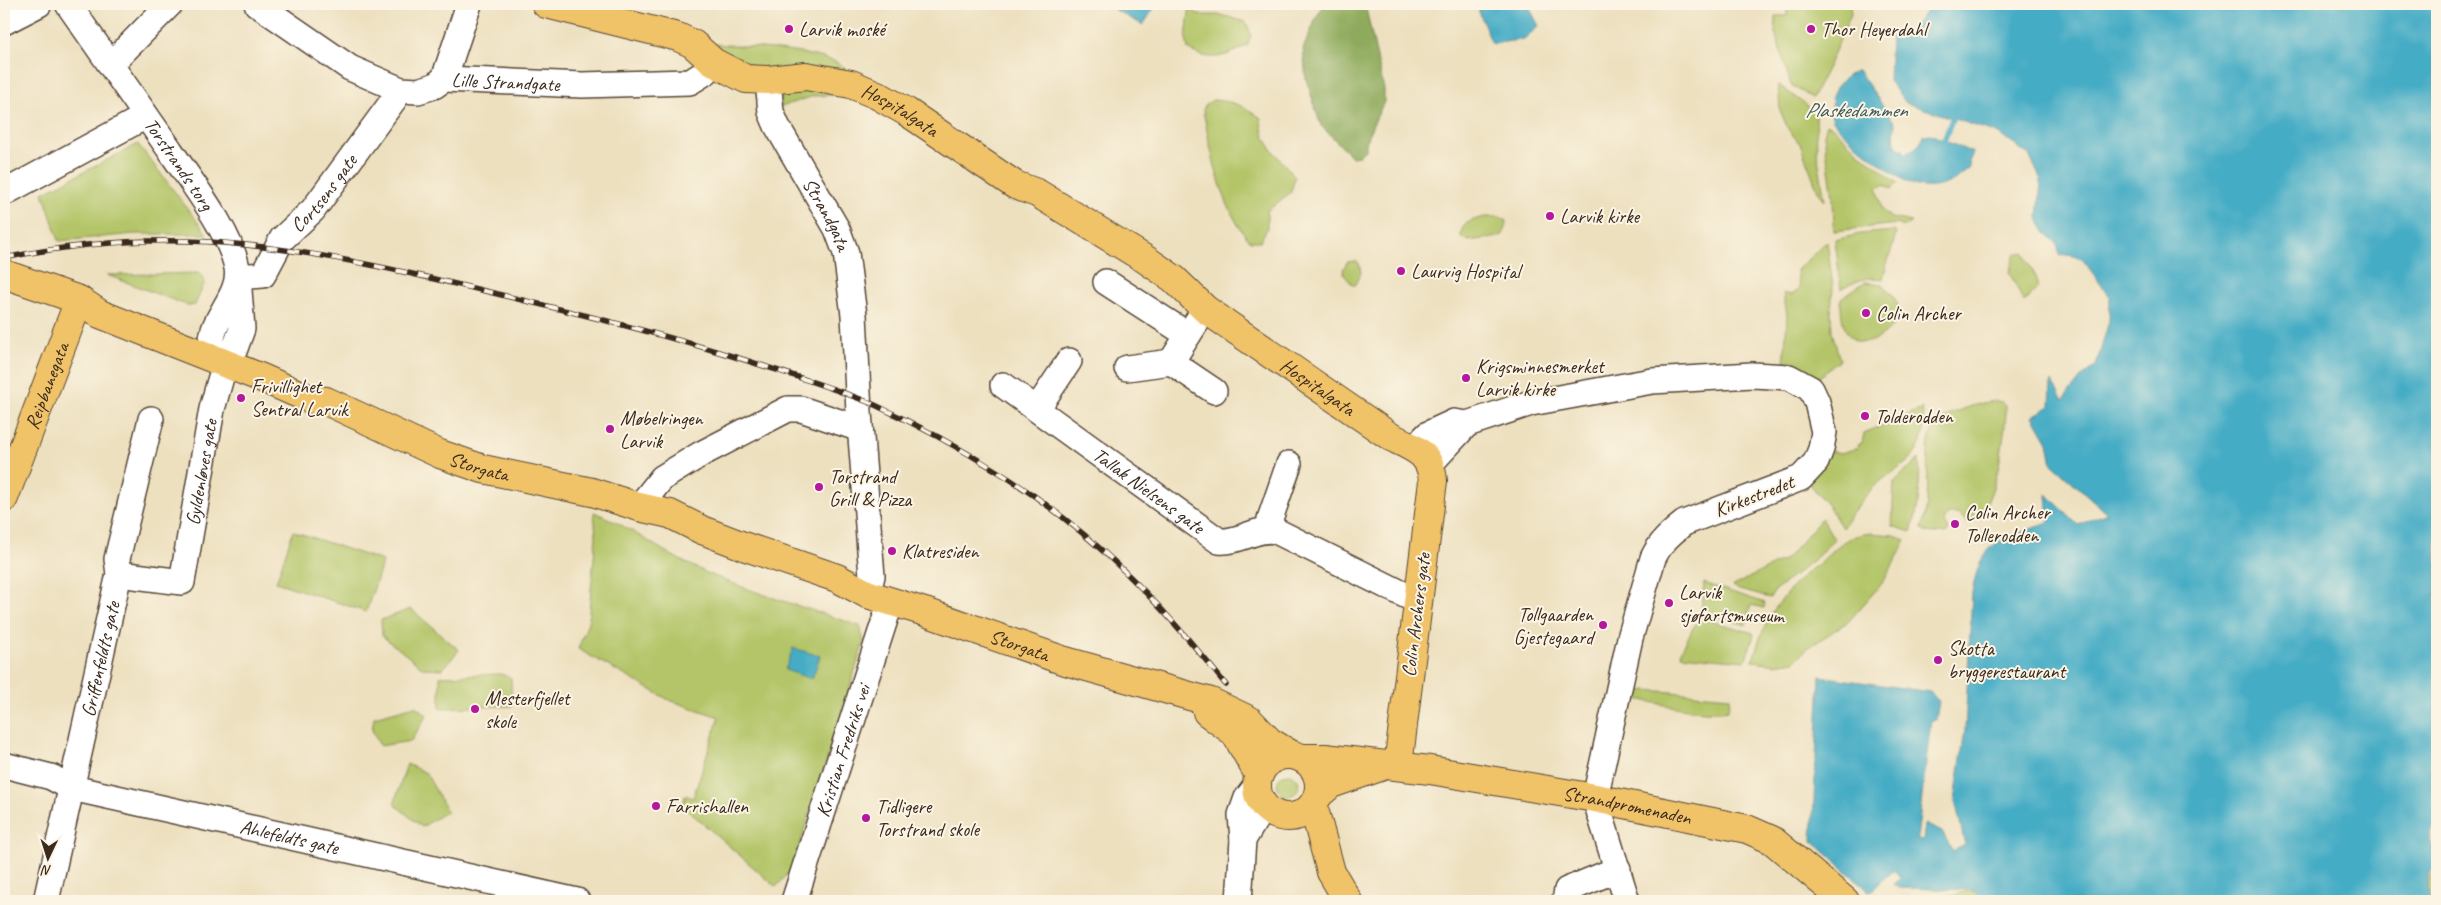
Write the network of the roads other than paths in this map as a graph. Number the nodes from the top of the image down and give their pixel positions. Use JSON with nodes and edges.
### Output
{"nodes":[{"id":1,"x":38,"y":4,"type":"edge"},
{"id":2,"x":68,"y":4,"type":"edge"},
{"id":3,"x":170,"y":4,"type":"edge"},
{"id":4,"x":258,"y":4,"type":"edge"},
{"id":5,"x":470,"y":4,"type":"edge"},
{"id":6,"x":546,"y":4,"type":"edge"},
{"id":7,"x":4,"y":22,"type":"edge"},
{"id":8,"x":713,"y":62,"type":"junction"},
{"id":9,"x":111,"y":64,"type":"junction"},
{"id":10,"x":444,"y":79,"type":"junction"},
{"id":11,"x":768,"y":80,"type":"junction"},
{"id":12,"x":401,"y":90,"type":"junction"},
{"id":13,"x":146,"y":116,"type":"junction"},
{"id":14,"x":4,"y":193,"type":"edge"},
{"id":15,"x":236,"y":266,"type":"junction"},
{"id":16,"x":4,"y":274,"type":"edge"},
{"id":17,"x":1106,"y":282,"type":"dead end"},
{"id":18,"x":79,"y":300,"type":"junction"},
{"id":19,"x":1205,"y":309,"type":"junction"},
{"id":20,"x":1188,"y":335,"type":"junction"},
{"id":21,"x":222,"y":354,"type":"junction"},
{"id":22,"x":1069,"y":361,"type":"dead end"},
{"id":23,"x":1171,"y":362,"type":"junction"},
{"id":24,"x":1127,"y":368,"type":"dead end"},
{"id":25,"x":1003,"y":384,"type":"dead end"},
{"id":26,"x":1214,"y":391,"type":"dead end"},
{"id":27,"x":1038,"y":409,"type":"junction"},
{"id":28,"x":151,"y":419,"type":"dead end"},
{"id":29,"x":860,"y":430,"type":"junction"},
{"id":30,"x":1422,"y":456,"type":"junction"},
{"id":31,"x":1289,"y":464,"type":"dead end"},
{"id":32,"x":4,"y":498,"type":"edge"},
{"id":33,"x":639,"y":507,"type":"junction"},
{"id":34,"x":1269,"y":529,"type":"junction"},
{"id":35,"x":119,"y":574,"type":"junction"},
{"id":36,"x":879,"y":598,"type":"junction"},
{"id":37,"x":1417,"y":601,"type":"junction"},
{"id":38,"x":1174,"y":692,"type":"junction"},
{"id":39,"x":1297,"y":756,"type":"junction"},
{"id":40,"x":4,"y":765,"type":"edge"},
{"id":41,"x":1392,"y":765,"type":"junction"},
{"id":42,"x":1258,"y":780,"type":"junction"},
{"id":43,"x":72,"y":788,"type":"junction"},
{"id":44,"x":1595,"y":798,"type":"junction"},
{"id":45,"x":1315,"y":800,"type":"junction"},
{"id":46,"x":1277,"y":814,"type":"junction"},
{"id":47,"x":1243,"y":840,"type":"junction"},
{"id":48,"x":1618,"y":869,"type":"junction"},
{"id":49,"x":46,"y":901,"type":"edge"},
{"id":50,"x":577,"y":901,"type":"edge"},
{"id":51,"x":794,"y":901,"type":"edge"},
{"id":52,"x":1239,"y":901,"type":"edge"},
{"id":53,"x":1334,"y":901,"type":"edge"},
{"id":54,"x":1348,"y":901,"type":"edge"},
{"id":55,"x":1565,"y":901,"type":"edge"},
{"id":56,"x":1627,"y":901,"type":"edge"},
{"id":57,"x":1845,"y":901,"type":"edge"}],
"edges":[{"from":1,"to":7,"type":"street"},
{"from":2,"to":9,"type":"street"},
{"from":3,"to":9,"type":"street"},
{"from":4,"to":12,"type":"street","name":"Lille Strandgate"},
{"from":5,"to":10,"type":"street"},
{"from":6,"to":8,"type":"main road"},
{"from":8,"to":10,"type":"street","name":"Lille Strandgate"},
{"from":8,"to":11,"type":"main road"},
{"from":9,"to":13,"type":"street"},
{"from":10,"to":12,"type":"street","name":"Lille Strandgate"},
{"from":11,"to":19,"type":"main road","name":"Hospitalgata"},
{"from":11,"to":29,"type":"street","name":"Strandgata"},
{"from":12,"to":15,"type":"street","name":"Cortsens gate"},
{"from":13,"to":14,"type":"street","name":"Torstrands torg"},
{"from":13,"to":15,"type":"street","name":"Torstrands torg"},
{"from":15,"to":21,"type":"street","name":"Torstrands torg"},
{"from":16,"to":18,"type":"main road","name":"Storgata"},
{"from":17,"to":20,"type":"street"},
{"from":18,"to":21,"type":"main road","name":"Storgata"},
{"from":18,"to":32,"type":"main road","name":"Reipbanegata"},
{"from":19,"to":20,"type":"street"},
{"from":19,"to":30,"type":"main road","name":"Hospitalgata"},
{"from":20,"to":23,"type":"street"},
{"from":21,"to":33,"type":"main road","name":"Storgata"},
{"from":21,"to":35,"type":"street","name":"Gyldenløves gate"},
{"from":22,"to":27,"type":"street"},
{"from":23,"to":24,"type":"street"},
{"from":23,"to":26,"type":"street"},
{"from":25,"to":27,"type":"street","name":"Tallak Nielsens gate"},
{"from":27,"to":34,"type":"street","name":"Tallak Nielsens gate"},
{"from":28,"to":35,"type":"street","name":"Griffenfeldts gate"},
{"from":29,"to":33,"type":"street"},
{"from":29,"to":36,"type":"street","name":"Strandgata"},
{"from":30,"to":37,"type":"main road","name":"Colin Archers gate"},
{"from":30,"to":44,"type":"street","name":"Kirkestredet"},
{"from":31,"to":34,"type":"street"},
{"from":33,"to":36,"type":"main road","name":"Storgata"},
{"from":34,"to":37,"type":"street"},
{"from":35,"to":43,"type":"street","name":"Griffenfeldts gate"},
{"from":36,"to":38,"type":"main road","name":"Storgata"},
{"from":36,"to":51,"type":"street","name":"Kristian Fredriks vei"},
{"from":37,"to":41,"type":"main road","name":"Colin Archers gate"},
{"from":38,"to":39,"type":"main road","name":"Storgata"},
{"from":38,"to":42,"type":"main road","name":"Storgata"},
{"from":39,"to":41,"type":"main road","name":"Strandpromenaden"},
{"from":39,"to":42,"type":"main road"},
{"from":39,"to":45,"type":"main road"},
{"from":40,"to":43,"type":"street","name":"Ahlefeldts gate"},
{"from":41,"to":44,"type":"main road","name":"Strandpromenaden"},
{"from":41,"to":45,"type":"main road","name":"Strandpromenaden"},
{"from":42,"to":46,"type":"main road"},
{"from":42,"to":47,"type":"street"},
{"from":43,"to":49,"type":"street","name":"Griffenfeldts gate"},
{"from":43,"to":50,"type":"street","name":"Ahlefeldts gate"},
{"from":44,"to":48,"type":"street"},
{"from":44,"to":57,"type":"main road","name":"Strandpromenaden"},
{"from":45,"to":46,"type":"main road"},
{"from":45,"to":54,"type":"main road"},
{"from":46,"to":47,"type":"street"},
{"from":46,"to":53,"type":"main road"},
{"from":47,"to":52,"type":"street"},
{"from":48,"to":55,"type":"street"},
{"from":48,"to":56,"type":"street"}]}
